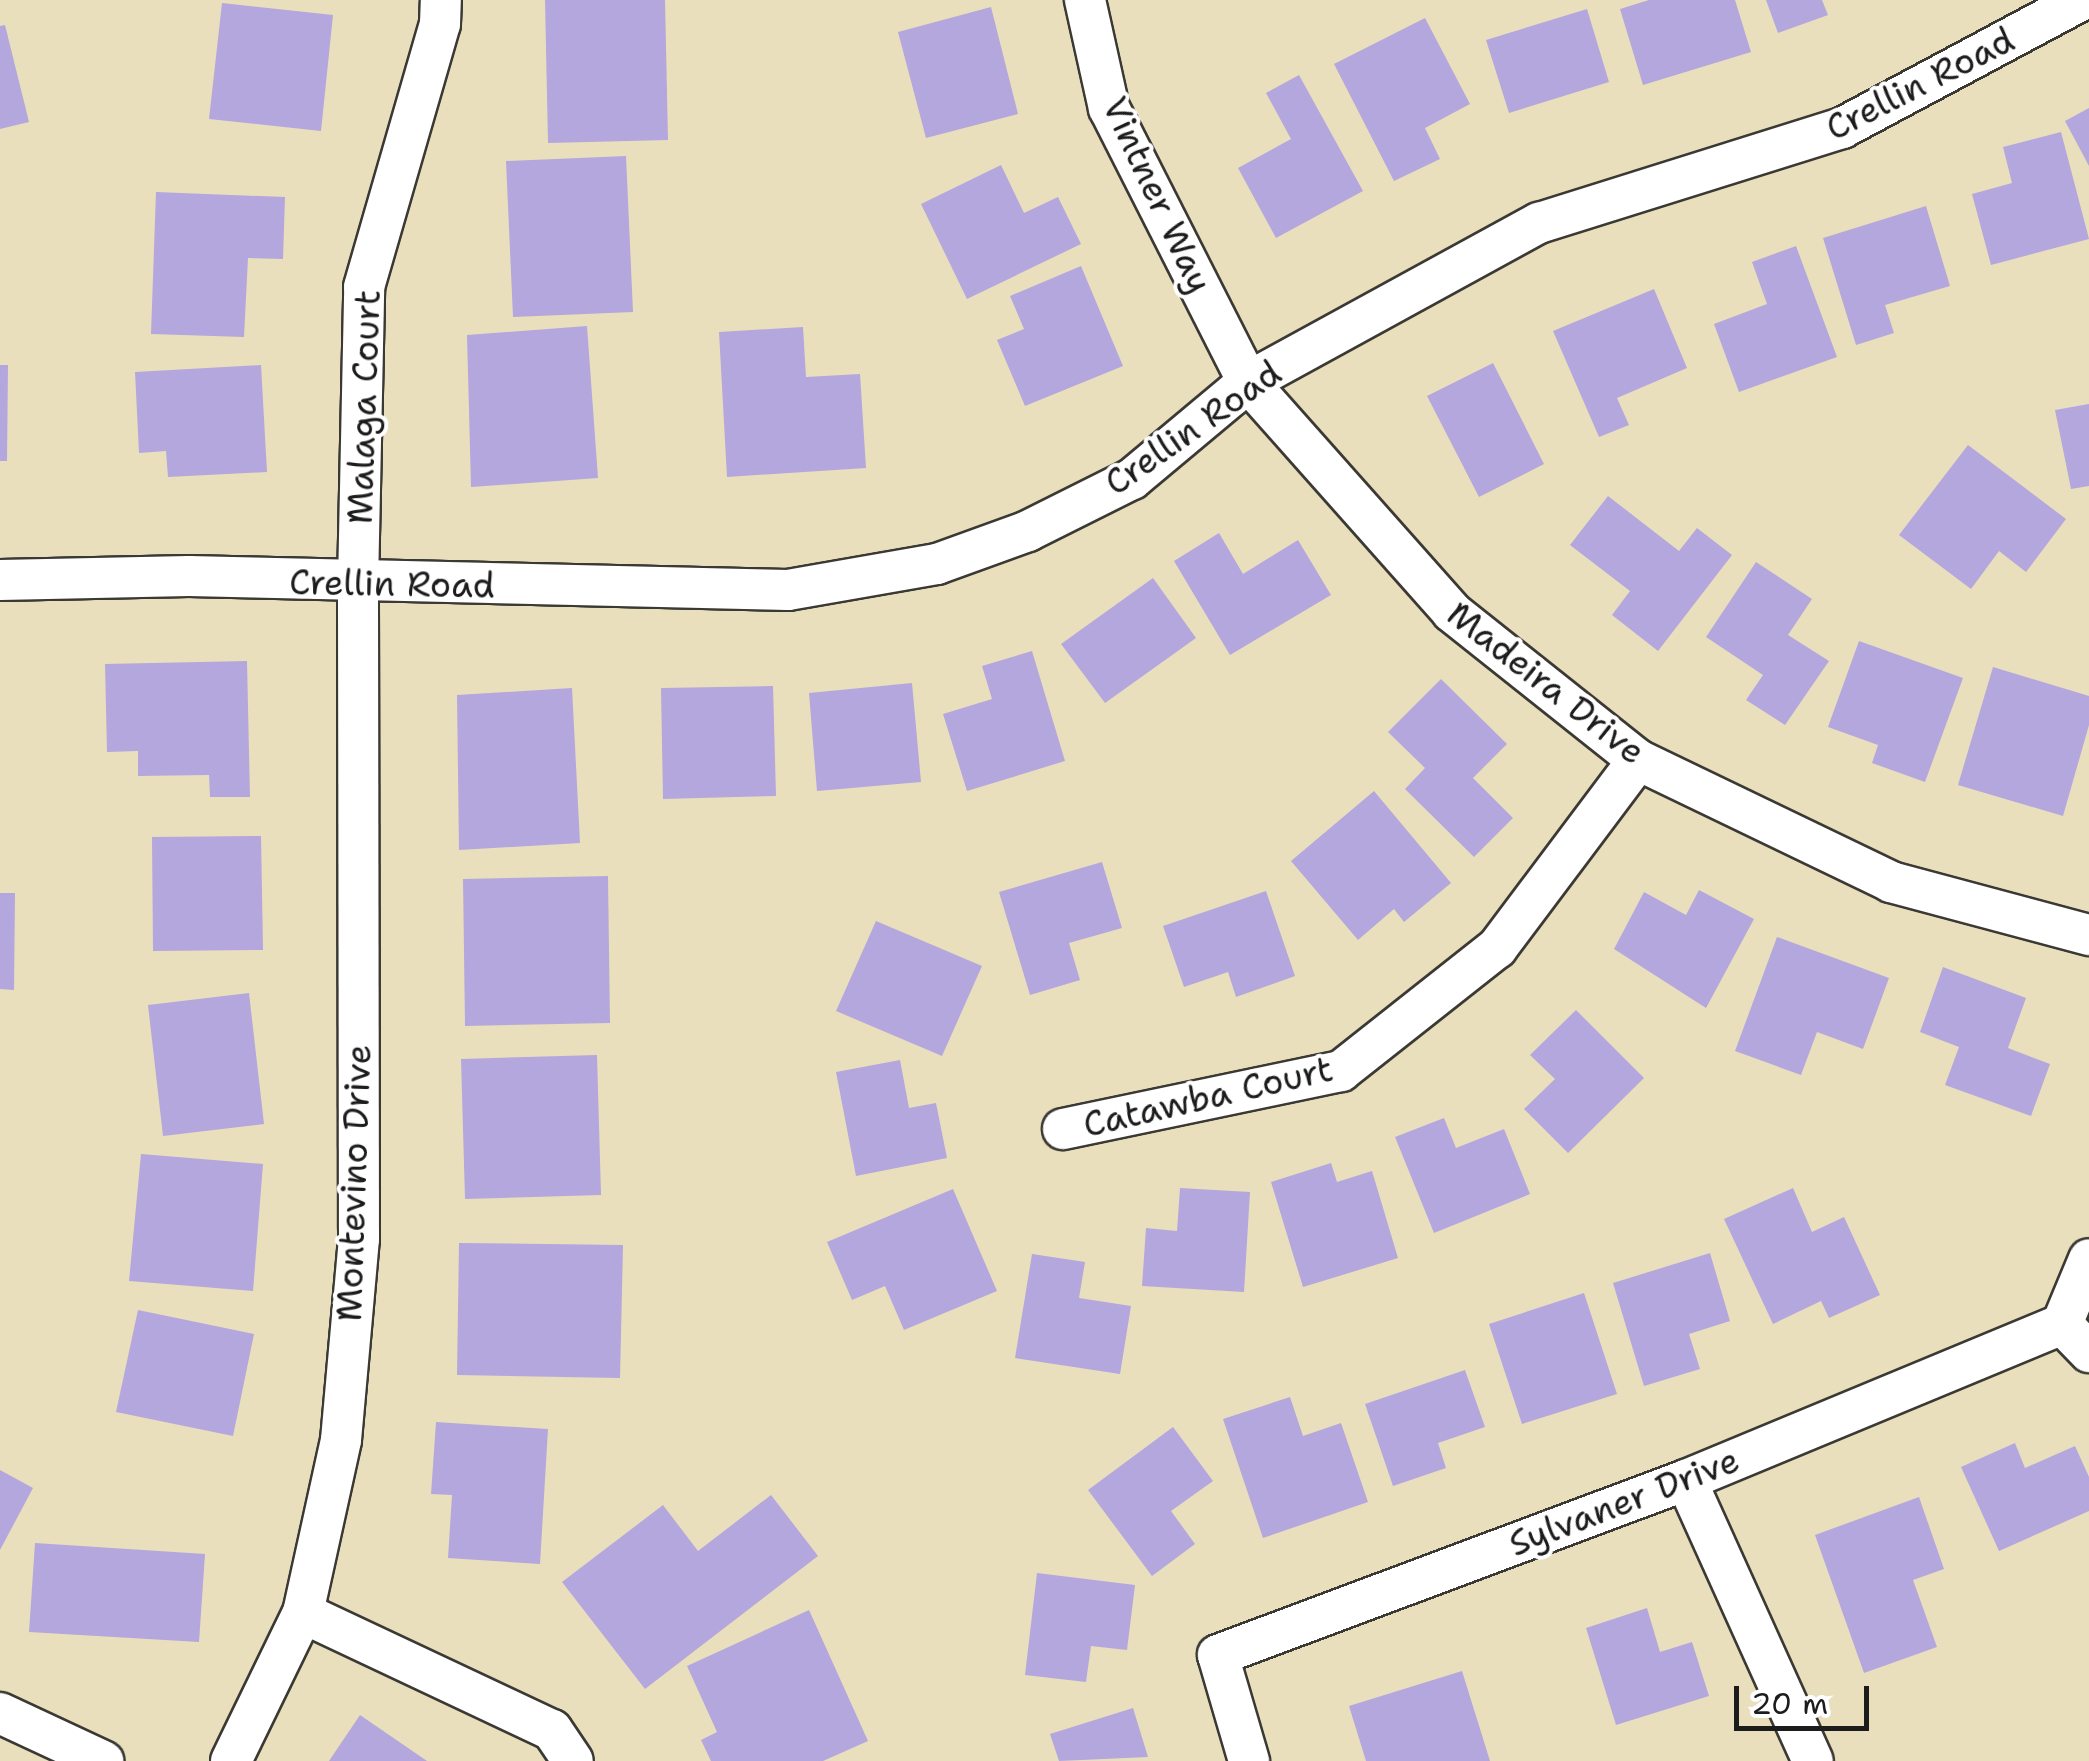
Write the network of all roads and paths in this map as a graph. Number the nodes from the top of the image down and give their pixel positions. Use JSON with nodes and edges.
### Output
{"nodes":[{"id":1,"x":441,"y":0,"type":"edge"},
{"id":2,"x":1085,"y":0,"type":"edge"},
{"id":3,"x":2082,"y":0,"type":"edge"},
{"id":4,"x":1248,"y":382,"type":"junction"},
{"id":5,"x":0,"y":580,"type":"edge"},
{"id":6,"x":358,"y":585,"type":"junction"},
{"id":7,"x":1638,"y":760,"type":"junction"},
{"id":8,"x":2089,"y":935,"type":"edge"},
{"id":9,"x":1063,"y":1129,"type":"dead end"},
{"id":10,"x":2089,"y":1259,"type":"edge"},
{"id":11,"x":2076,"y":1338,"type":"edge"},
{"id":12,"x":1686,"y":1480,"type":"junction"},
{"id":13,"x":303,"y":1613,"type":"junction"},
{"id":14,"x":0,"y":1713,"type":"edge"},
{"id":15,"x":103,"y":1761,"type":"edge"},
{"id":16,"x":232,"y":1761,"type":"edge"},
{"id":17,"x":573,"y":1761,"type":"edge"},
{"id":18,"x":1249,"y":1761,"type":"edge"},
{"id":19,"x":1814,"y":1761,"type":"edge"}],
"edges":[{"from":1,"to":6,"type":"street","name":"Malaga Court"},
{"from":2,"to":4,"type":"street","name":"Vintner Way"},
{"from":3,"to":4,"type":"street","name":"Crellin Road"},
{"from":4,"to":6,"type":"street","name":"Crellin Road"},
{"from":4,"to":7,"type":"street","name":"Madeira Drive"},
{"from":5,"to":6,"type":"street","name":"Crellin Road"},
{"from":6,"to":13,"type":"street","name":"Montevino Drive"},
{"from":7,"to":8,"type":"street","name":"Madeira Drive"},
{"from":7,"to":9,"type":"street","name":"Catawba Court"},
{"from":10,"to":11,"type":"street","name":"Sylvaner Drive"},
{"from":11,"to":12,"type":"street","name":"Sylvaner Drive"},
{"from":12,"to":18,"type":"street","name":"Sylvaner Drive"},
{"from":12,"to":19,"type":"street"},
{"from":13,"to":16,"type":"street","name":"Montevino Drive"},
{"from":13,"to":17,"type":"street"},
{"from":14,"to":15,"type":"street"}]}
